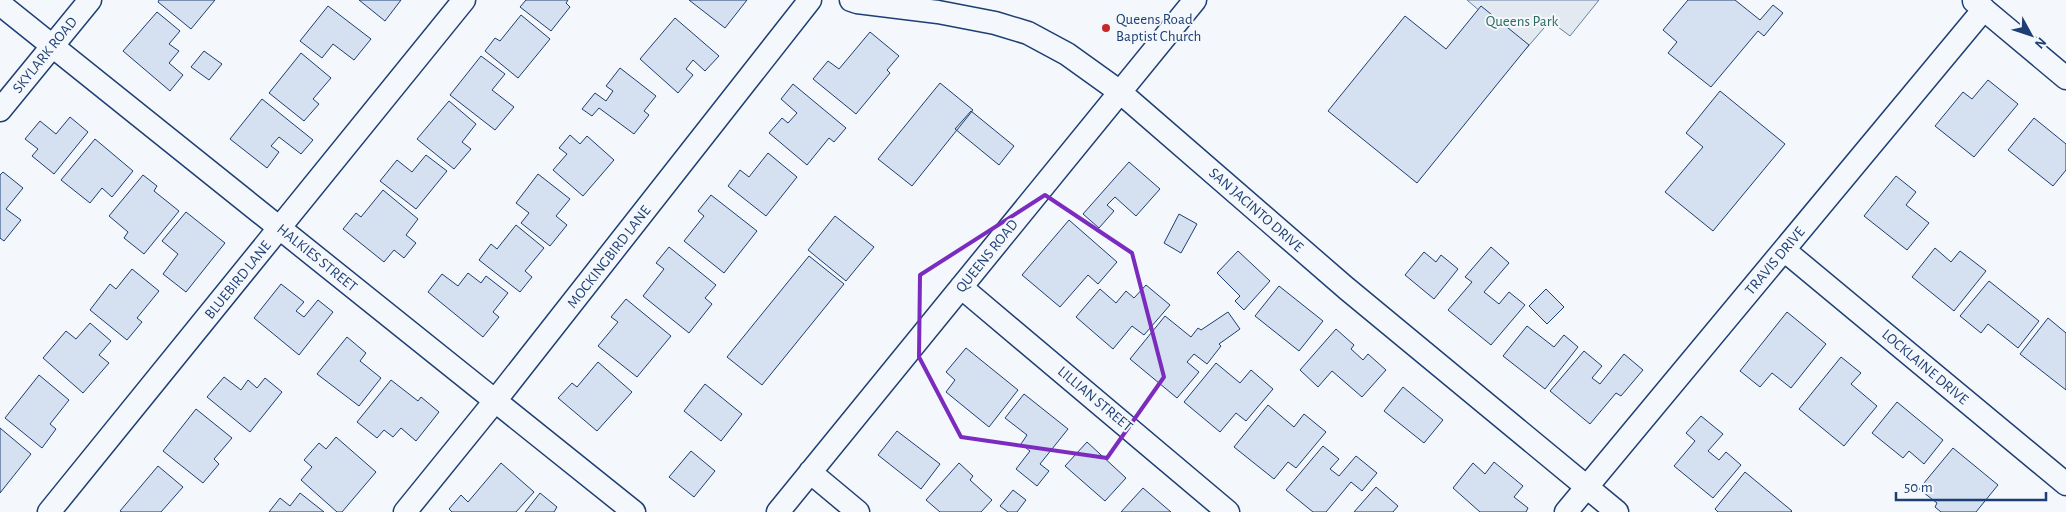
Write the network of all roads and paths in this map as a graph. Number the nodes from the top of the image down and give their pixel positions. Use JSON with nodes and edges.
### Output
{"nodes":[{"id":1,"x":90,"y":0,"type":"edge"},
{"id":2,"x":464,"y":0,"type":"edge"},
{"id":3,"x":810,"y":0,"type":"edge"},
{"id":4,"x":851,"y":0,"type":"edge"},
{"id":5,"x":1195,"y":0,"type":"edge"},
{"id":6,"x":0,"y":4,"type":"edge"},
{"id":7,"x":1978,"y":5,"type":"edge"},
{"id":8,"x":53,"y":46,"type":"junction"},
{"id":9,"x":2066,"y":78,"type":"edge"},
{"id":10,"x":1120,"y":92,"type":"junction"},
{"id":11,"x":0,"y":110,"type":"edge"},
{"id":12,"x":280,"y":228,"type":"junction"},
{"id":13,"x":1784,"y":250,"type":"junction"},
{"id":14,"x":962,"y":287,"type":"junction"},
{"id":15,"x":495,"y":401,"type":"junction"},
{"id":16,"x":810,"y":472,"type":"junction"},
{"id":17,"x":2066,"y":484,"type":"edge"},
{"id":18,"x":1587,"y":487,"type":"junction"},
{"id":19,"x":49,"y":512,"type":"edge"},
{"id":20,"x":405,"y":512,"type":"edge"},
{"id":21,"x":634,"y":512,"type":"edge"},
{"id":22,"x":778,"y":512,"type":"edge"},
{"id":23,"x":858,"y":512,"type":"edge"},
{"id":24,"x":1228,"y":512,"type":"edge"},
{"id":25,"x":1566,"y":512,"type":"edge"},
{"id":26,"x":1617,"y":512,"type":"edge"}],
"edges":[{"from":1,"to":8,"type":"street","name":"SKYLARK ROAD"},
{"from":2,"to":12,"type":"street","name":"BLUEBIRD LANE"},
{"from":3,"to":15,"type":"street","name":"MOCKINGBIRD LANE"},
{"from":4,"to":10,"type":"street","name":"SAN JACINTO DRIVE"},
{"from":5,"to":10,"type":"street","name":"QUEENS ROAD"},
{"from":6,"to":8,"type":"street","name":"HALKIES STREET"},
{"from":7,"to":9,"type":"street"},
{"from":7,"to":13,"type":"street","name":"TRAVIS DRIVE"},
{"from":8,"to":11,"type":"street","name":"SKYLARK ROAD"},
{"from":8,"to":12,"type":"street","name":"HALKIES STREET"},
{"from":10,"to":14,"type":"street","name":"QUEENS ROAD"},
{"from":10,"to":18,"type":"street","name":"SAN JACINTO DRIVE"},
{"from":12,"to":15,"type":"street","name":"HALKIES STREET"},
{"from":12,"to":19,"type":"street","name":"BLUEBIRD LANE"},
{"from":13,"to":17,"type":"street","name":"LOCKLAINE DRIVE"},
{"from":13,"to":18,"type":"street","name":"TRAVIS DRIVE"},
{"from":14,"to":16,"type":"street","name":"QUEENS ROAD"},
{"from":14,"to":24,"type":"street","name":"LILLIAN STREET"},
{"from":15,"to":20,"type":"street","name":"MOCKINGBIRD LANE"},
{"from":15,"to":21,"type":"street","name":"HALKIES STREET"},
{"from":16,"to":22,"type":"street","name":"QUEENS ROAD"},
{"from":16,"to":23,"type":"street"},
{"from":18,"to":25,"type":"street","name":"TRAVIS DRIVE"},
{"from":18,"to":26,"type":"street","name":"SAN JACINTO DRIVE"}]}
